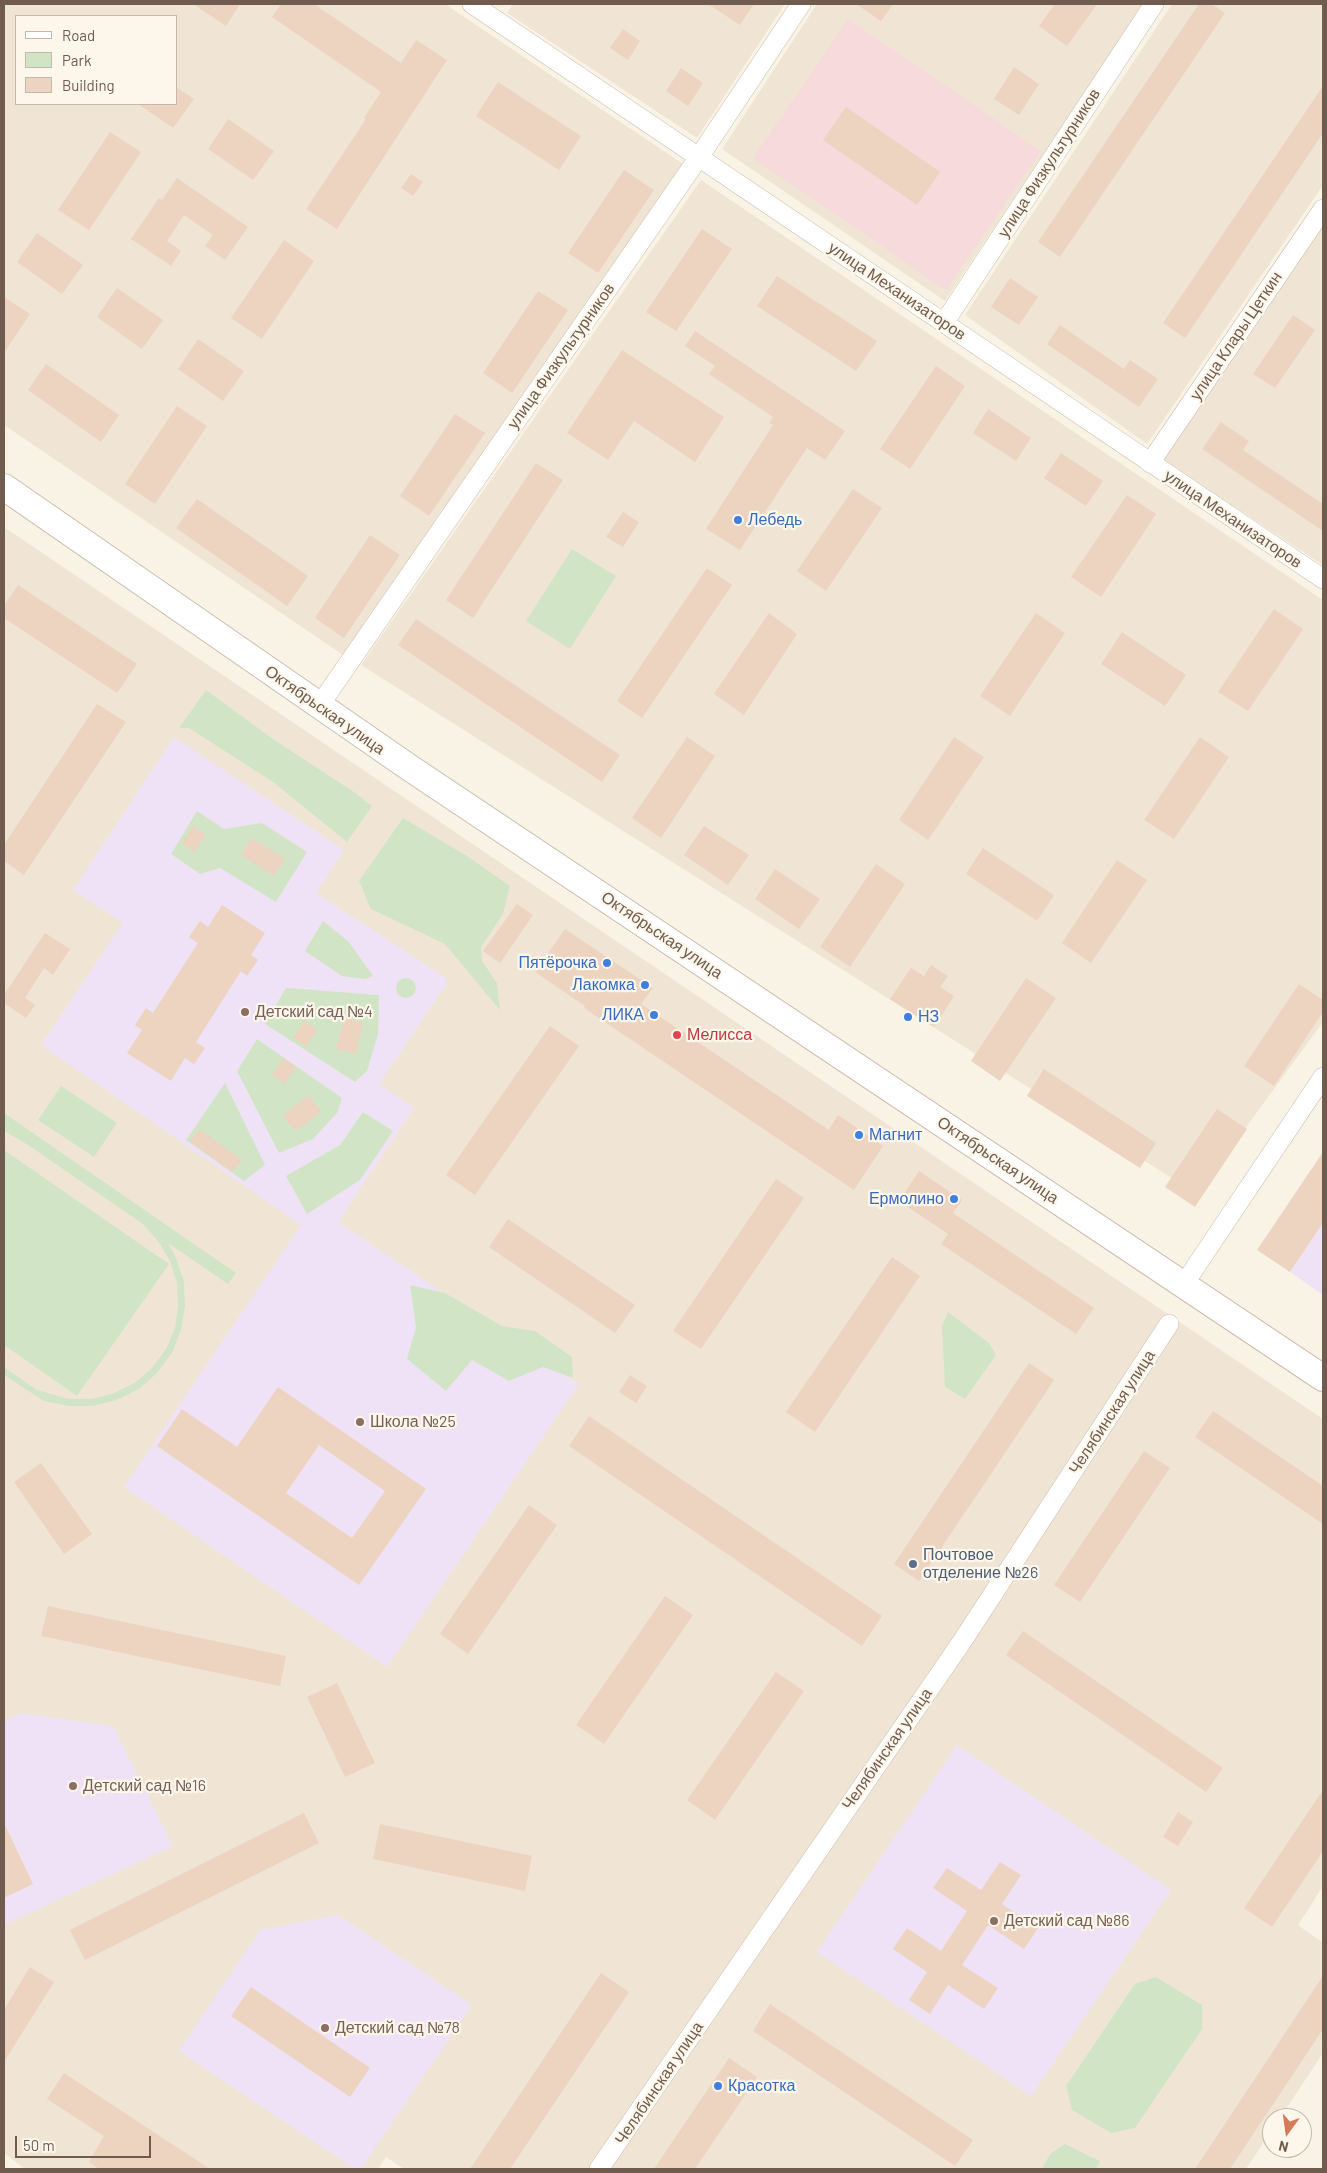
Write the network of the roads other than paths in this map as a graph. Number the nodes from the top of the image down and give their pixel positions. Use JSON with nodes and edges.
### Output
{"nodes":[{"id":1,"x":472,"y":4,"type":"edge"},
{"id":2,"x":801,"y":4,"type":"edge"},
{"id":3,"x":1154,"y":4,"type":"edge"},
{"id":4,"x":494,"y":10,"type":"edge"},
{"id":5,"x":699,"y":157,"type":"junction"},
{"id":6,"x":1323,"y":209,"type":"edge"},
{"id":7,"x":944,"y":323,"type":"junction"},
{"id":8,"x":1150,"y":463,"type":"junction"},
{"id":9,"x":4,"y":487,"type":"edge"},
{"id":10,"x":1323,"y":579,"type":"edge"},
{"id":11,"x":319,"y":706,"type":"junction"},
{"id":12,"x":1323,"y":1077,"type":"edge"},
{"id":13,"x":1184,"y":1284,"type":"junction"},
{"id":14,"x":1169,"y":1324,"type":"dead end"},
{"id":15,"x":1323,"y":1378,"type":"edge"},
{"id":16,"x":599,"y":2169,"type":"edge"}],
"edges":[{"from":1,"to":4,"type":"street","name":"улица Механизаторов"},
{"from":2,"to":5,"type":"street","name":"улица Физкультурников"},
{"from":3,"to":7,"type":"street","name":"улица Физкультурников"},
{"from":4,"to":5,"type":"street","name":"улица Механизаторов"},
{"from":5,"to":7,"type":"street","name":"улица Механизаторов"},
{"from":5,"to":11,"type":"street","name":"улица Физкультурников"},
{"from":6,"to":8,"type":"street","name":"улица Клары Цеткин"},
{"from":7,"to":8,"type":"street","name":"улица Механизаторов"},
{"from":8,"to":10,"type":"street","name":"улица Механизаторов"},
{"from":9,"to":11,"type":"main road","name":"Октябрьская улица"},
{"from":11,"to":13,"type":"main road","name":"Октябрьская улица"},
{"from":12,"to":13,"type":"street"},
{"from":13,"to":15,"type":"main road","name":"Октябрьская улица"},
{"from":14,"to":16,"type":"street","name":"Челябинская улица"}]}
